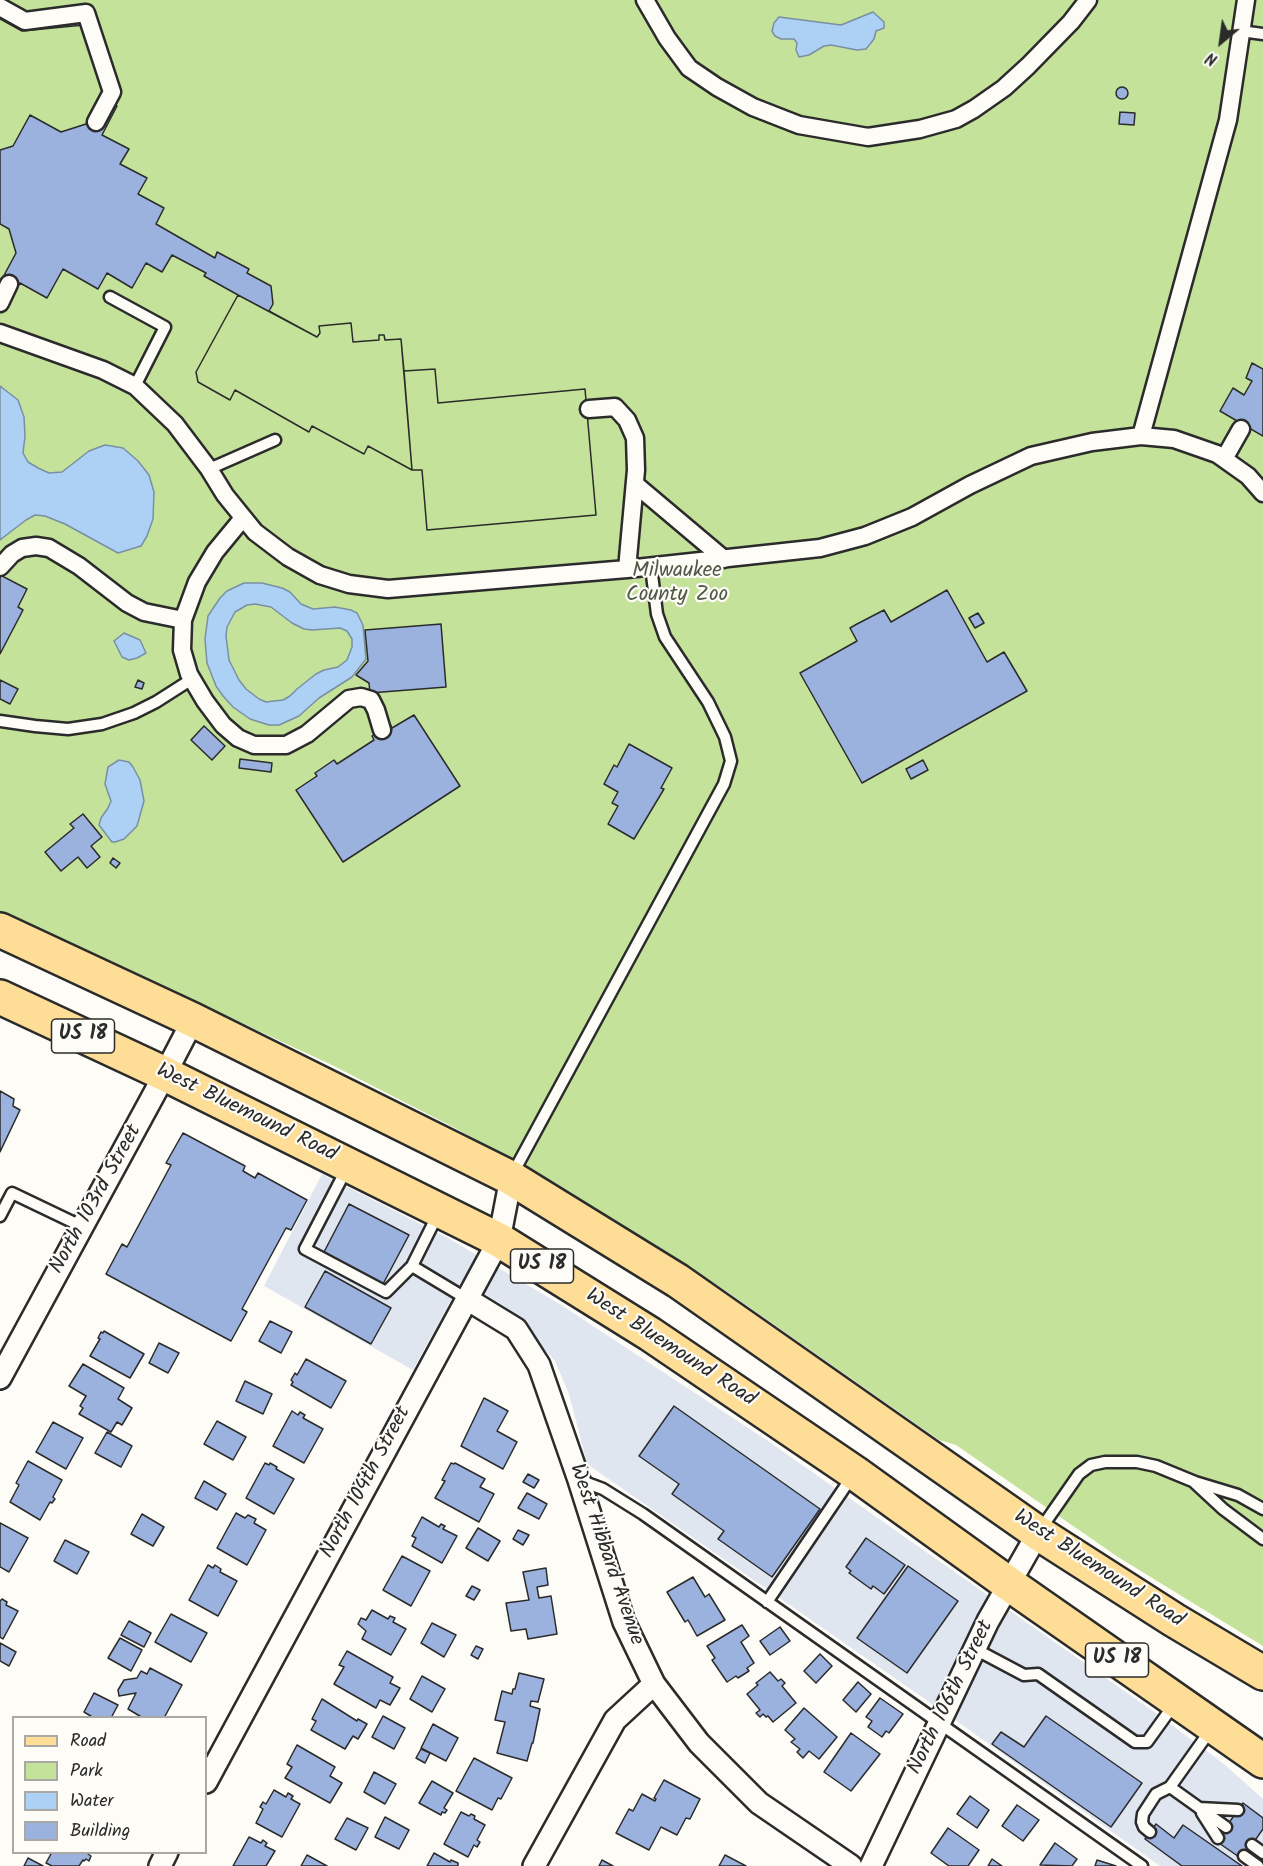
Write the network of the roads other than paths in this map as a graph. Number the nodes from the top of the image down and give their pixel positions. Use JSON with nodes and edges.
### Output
{"nodes":[{"id":1,"x":645,"y":0,"type":"edge"},
{"id":2,"x":1088,"y":0,"type":"edge"},
{"id":3,"x":1246,"y":0,"type":"edge"},
{"id":4,"x":0,"y":7,"type":"edge"},
{"id":5,"x":1241,"y":31,"type":"junction"},
{"id":6,"x":1263,"y":34,"type":"edge"},
{"id":7,"x":96,"y":122,"type":"dead end"},
{"id":8,"x":9,"y":284,"type":"dead end"},
{"id":9,"x":110,"y":297,"type":"dead end"},
{"id":10,"x":0,"y":303,"type":"edge"},
{"id":11,"x":0,"y":333,"type":"edge"},
{"id":12,"x":135,"y":387,"type":"junction"},
{"id":13,"x":589,"y":409,"type":"dead end"},
{"id":14,"x":1241,"y":429,"type":"dead end"},
{"id":15,"x":1141,"y":436,"type":"junction"},
{"id":16,"x":275,"y":440,"type":"dead end"},
{"id":17,"x":1224,"y":459,"type":"junction"},
{"id":18,"x":209,"y":469,"type":"junction"},
{"id":19,"x":635,"y":484,"type":"junction"},
{"id":20,"x":1263,"y":493,"type":"edge"},
{"id":21,"x":243,"y":518,"type":"junction"},
{"id":22,"x":724,"y":559,"type":"junction"},
{"id":23,"x":0,"y":567,"type":"edge"},
{"id":24,"x":651,"y":567,"type":"junction"},
{"id":25,"x":627,"y":569,"type":"junction"},
{"id":26,"x":183,"y":620,"type":"junction"},
{"id":27,"x":192,"y":679,"type":"junction"},
{"id":28,"x":0,"y":721,"type":"edge"},
{"id":29,"x":382,"y":730,"type":"dead end"},
{"id":30,"x":0,"y":930,"type":"edge"},
{"id":31,"x":0,"y":998,"type":"edge"},
{"id":32,"x":193,"y":1020,"type":"junction"},
{"id":33,"x":165,"y":1074,"type":"junction"},
{"id":34,"x":348,"y":1165,"type":"junction"},
{"id":35,"x":511,"y":1178,"type":"junction"},
{"id":36,"x":440,"y":1210,"type":"junction"},
{"id":37,"x":0,"y":1216,"type":"edge"},
{"id":38,"x":82,"y":1227,"type":"junction"},
{"id":39,"x":500,"y":1240,"type":"junction"},
{"id":40,"x":411,"y":1266,"type":"junction"},
{"id":41,"x":467,"y":1299,"type":"junction"},
{"id":42,"x":0,"y":1378,"type":"edge"},
{"id":43,"x":855,"y":1473,"type":"junction"},
{"id":44,"x":579,"y":1480,"type":"junction"},
{"id":45,"x":1195,"y":1482,"type":"junction"},
{"id":46,"x":1263,"y":1509,"type":"edge"},
{"id":47,"x":1038,"y":1533,"type":"junction"},
{"id":48,"x":1263,"y":1539,"type":"edge"},
{"id":49,"x":1009,"y":1584,"type":"junction"},
{"id":50,"x":767,"y":1602,"type":"junction"},
{"id":51,"x":975,"y":1649,"type":"junction"},
{"id":52,"x":1263,"y":1674,"type":"edge"},
{"id":53,"x":654,"y":1684,"type":"junction"},
{"id":54,"x":1176,"y":1701,"type":"junction"},
{"id":55,"x":941,"y":1723,"type":"junction"},
{"id":56,"x":1219,"y":1731,"type":"junction"},
{"id":57,"x":1263,"y":1745,"type":"edge"},
{"id":58,"x":1263,"y":1761,"type":"edge"},
{"id":59,"x":207,"y":1780,"type":"edge"},
{"id":60,"x":1170,"y":1787,"type":"junction"},
{"id":61,"x":1199,"y":1808,"type":"junction"},
{"id":62,"x":1238,"y":1810,"type":"dead end"},
{"id":63,"x":1226,"y":1827,"type":"dead end"},
{"id":64,"x":1150,"y":1832,"type":"dead end"},
{"id":65,"x":1218,"y":1838,"type":"dead end"},
{"id":66,"x":1252,"y":1845,"type":"dead end"},
{"id":67,"x":1263,"y":1853,"type":"edge"},
{"id":68,"x":1244,"y":1856,"type":"dead end"},
{"id":69,"x":534,"y":1866,"type":"edge"},
{"id":70,"x":851,"y":1866,"type":"edge"},
{"id":71,"x":871,"y":1866,"type":"edge"},
{"id":72,"x":1142,"y":1866,"type":"edge"},
{"id":73,"x":1258,"y":1866,"type":"edge"}],
"edges":[{"from":1,"to":2,"type":"street"},
{"from":3,"to":5,"type":"street"},
{"from":4,"to":7,"type":"street"},
{"from":5,"to":6,"type":"lane"},
{"from":5,"to":15,"type":"street"},
{"from":8,"to":10,"type":"street"},
{"from":9,"to":12,"type":"lane"},
{"from":11,"to":12,"type":"street"},
{"from":12,"to":18,"type":"street"},
{"from":13,"to":19,"type":"street"},
{"from":14,"to":17,"type":"street"},
{"from":15,"to":17,"type":"street"},
{"from":15,"to":22,"type":"street"},
{"from":16,"to":18,"type":"lane"},
{"from":17,"to":20,"type":"street"},
{"from":18,"to":21,"type":"street"},
{"from":19,"to":22,"type":"street"},
{"from":19,"to":25,"type":"street"},
{"from":21,"to":25,"type":"street"},
{"from":21,"to":26,"type":"street"},
{"from":22,"to":24,"type":"street"},
{"from":23,"to":26,"type":"street"},
{"from":24,"to":25,"type":"street"},
{"from":24,"to":35,"type":"lane"},
{"from":26,"to":27,"type":"street"},
{"from":27,"to":28,"type":"lane"},
{"from":27,"to":29,"type":"street"},
{"from":30,"to":32,"type":"main road","name":"West Bluemound Road","number":"US 18"},
{"from":31,"to":33,"type":"main road","name":"West Bluemound Road","number":"US 18"},
{"from":32,"to":33,"type":"street","name":"North 103rd Street"},
{"from":32,"to":35,"type":"main road","name":"West Bluemound Road","number":"US 18"},
{"from":33,"to":34,"type":"main road","name":"West Bluemound Road","number":"US 18"},
{"from":33,"to":38,"type":"street","name":"North 103rd Street"},
{"from":34,"to":36,"type":"main road","name":"West Bluemound Road","number":"US 18"},
{"from":34,"to":40,"type":"lane"},
{"from":35,"to":39,"type":"street","name":"North 104th Street"},
{"from":35,"to":47,"type":"main road","name":"West Bluemound Road","number":"US 18"},
{"from":36,"to":39,"type":"main road","name":"West Bluemound Road","number":"US 18"},
{"from":36,"to":40,"type":"lane"},
{"from":37,"to":38,"type":"lane"},
{"from":38,"to":42,"type":"street","name":"North 103rd Street"},
{"from":39,"to":41,"type":"street","name":"North 104th Street"},
{"from":39,"to":43,"type":"main road","name":"West Bluemound Road","number":"US 18"},
{"from":40,"to":41,"type":"lane"},
{"from":41,"to":44,"type":"street","name":"West Hibbard Avenue"},
{"from":41,"to":59,"type":"street","name":"North 104th Street"},
{"from":43,"to":49,"type":"main road","name":"West Bluemound Road","number":"US 18"},
{"from":43,"to":50,"type":"lane"},
{"from":44,"to":50,"type":"lane"},
{"from":44,"to":53,"type":"street","name":"West Hibbard Avenue"},
{"from":45,"to":46,"type":"lane"},
{"from":45,"to":47,"type":"lane"},
{"from":45,"to":48,"type":"lane"},
{"from":47,"to":49,"type":"street","name":"North 106th Street"},
{"from":47,"to":52,"type":"main road","name":"West Bluemound Road","number":"US 18"},
{"from":49,"to":51,"type":"street","name":"North 106th Street"},
{"from":49,"to":54,"type":"main road","name":"West Bluemound Road","number":"US 18"},
{"from":50,"to":55,"type":"lane"},
{"from":51,"to":54,"type":"lane"},
{"from":51,"to":55,"type":"street","name":"North 106th Street"},
{"from":53,"to":69,"type":"street"},
{"from":53,"to":70,"type":"street","name":"West Hibbard Avenue"},
{"from":54,"to":56,"type":"main road","name":"West Bluemound Road","number":"US 18"},
{"from":55,"to":71,"type":"street","name":"North 106th Street"},
{"from":55,"to":72,"type":"lane"},
{"from":56,"to":57,"type":"main road"},
{"from":56,"to":58,"type":"main road","name":"West Bluemound Road","number":"US 18"},
{"from":56,"to":60,"type":"lane"},
{"from":60,"to":61,"type":"lane"},
{"from":60,"to":64,"type":"lane"},
{"from":61,"to":62,"type":"lane"},
{"from":61,"to":63,"type":"lane"},
{"from":61,"to":65,"type":"lane"},
{"from":66,"to":67,"type":"lane"},
{"from":68,"to":73,"type":"lane"}]}
